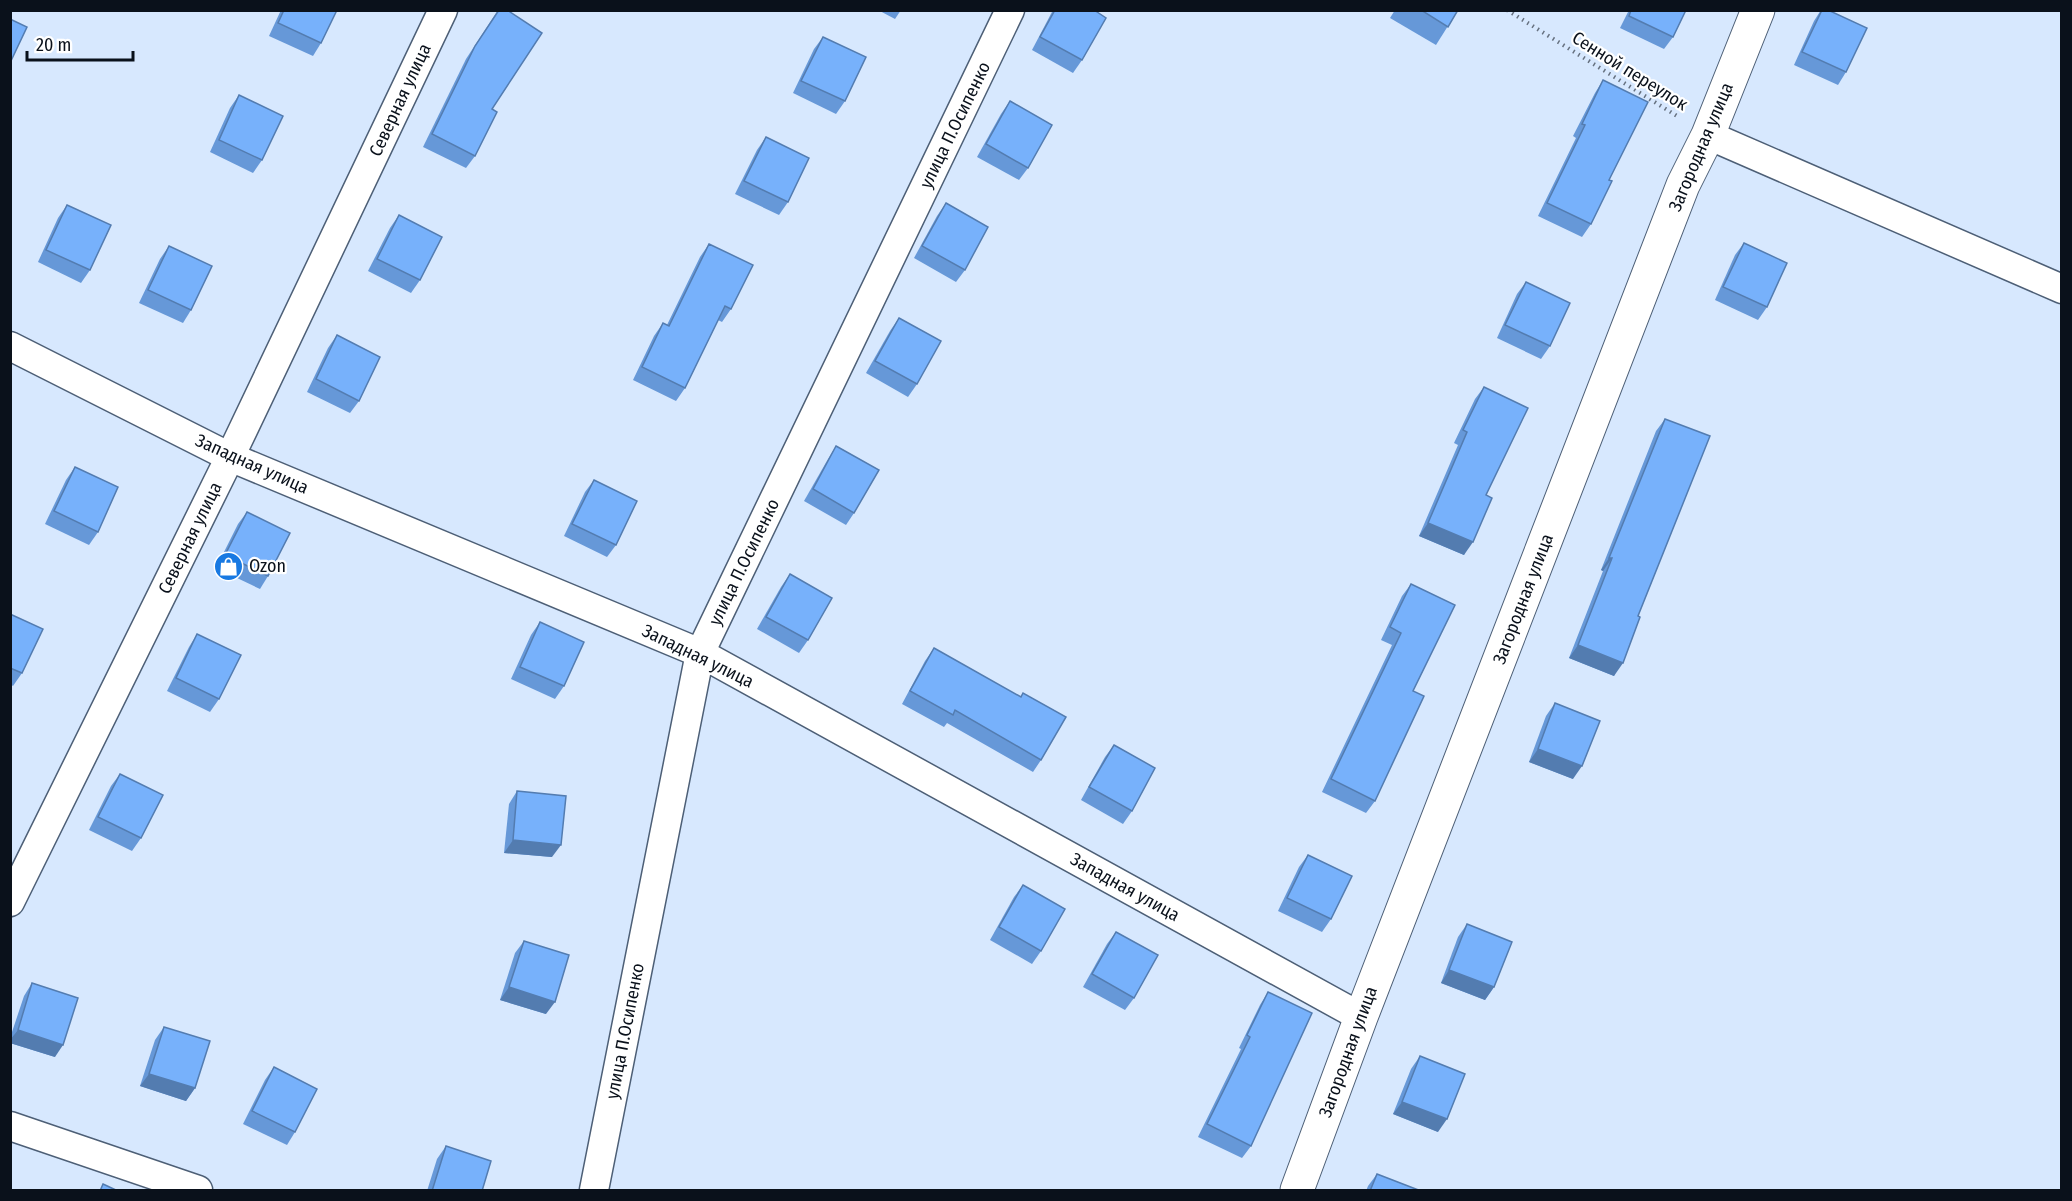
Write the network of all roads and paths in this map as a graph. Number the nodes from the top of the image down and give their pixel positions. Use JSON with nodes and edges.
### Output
{"nodes":[{"id":1,"x":443,"y":10,"type":"edge"},
{"id":2,"x":1010,"y":10,"type":"edge"},
{"id":3,"x":1508,"y":10,"type":"edge"},
{"id":4,"x":1758,"y":10,"type":"edge"},
{"id":5,"x":1708,"y":135,"type":"junction"},
{"id":6,"x":2061,"y":289,"type":"edge"},
{"id":7,"x":10,"y":346,"type":"edge"},
{"id":8,"x":230,"y":457,"type":"junction"},
{"id":9,"x":700,"y":653,"type":"junction"},
{"id":10,"x":10,"y":902,"type":"edge"},
{"id":11,"x":1361,"y":1017,"type":"junction"},
{"id":12,"x":10,"y":1126,"type":"edge"},
{"id":13,"x":198,"y":1191,"type":"edge"},
{"id":14,"x":594,"y":1191,"type":"edge"},
{"id":15,"x":1298,"y":1191,"type":"edge"}],
"edges":[{"from":1,"to":8,"type":"street","name":"Северная улица"},
{"from":2,"to":9,"type":"street","name":"улица П.Осипенко"},
{"from":3,"to":5,"type":"path","name":"Сенной переулок"},
{"from":4,"to":5,"type":"main road","name":"Загородная улица"},
{"from":5,"to":6,"type":"street"},
{"from":5,"to":11,"type":"main road","name":"Загородная улица"},
{"from":7,"to":8,"type":"street","name":"Западная улица"},
{"from":8,"to":9,"type":"street","name":"Западная улица"},
{"from":8,"to":10,"type":"street","name":"Северная улица"},
{"from":9,"to":11,"type":"street","name":"Западная улица"},
{"from":9,"to":14,"type":"street","name":"улица П.Осипенко"},
{"from":11,"to":15,"type":"main road","name":"Загородная улица"},
{"from":12,"to":13,"type":"street"}]}
